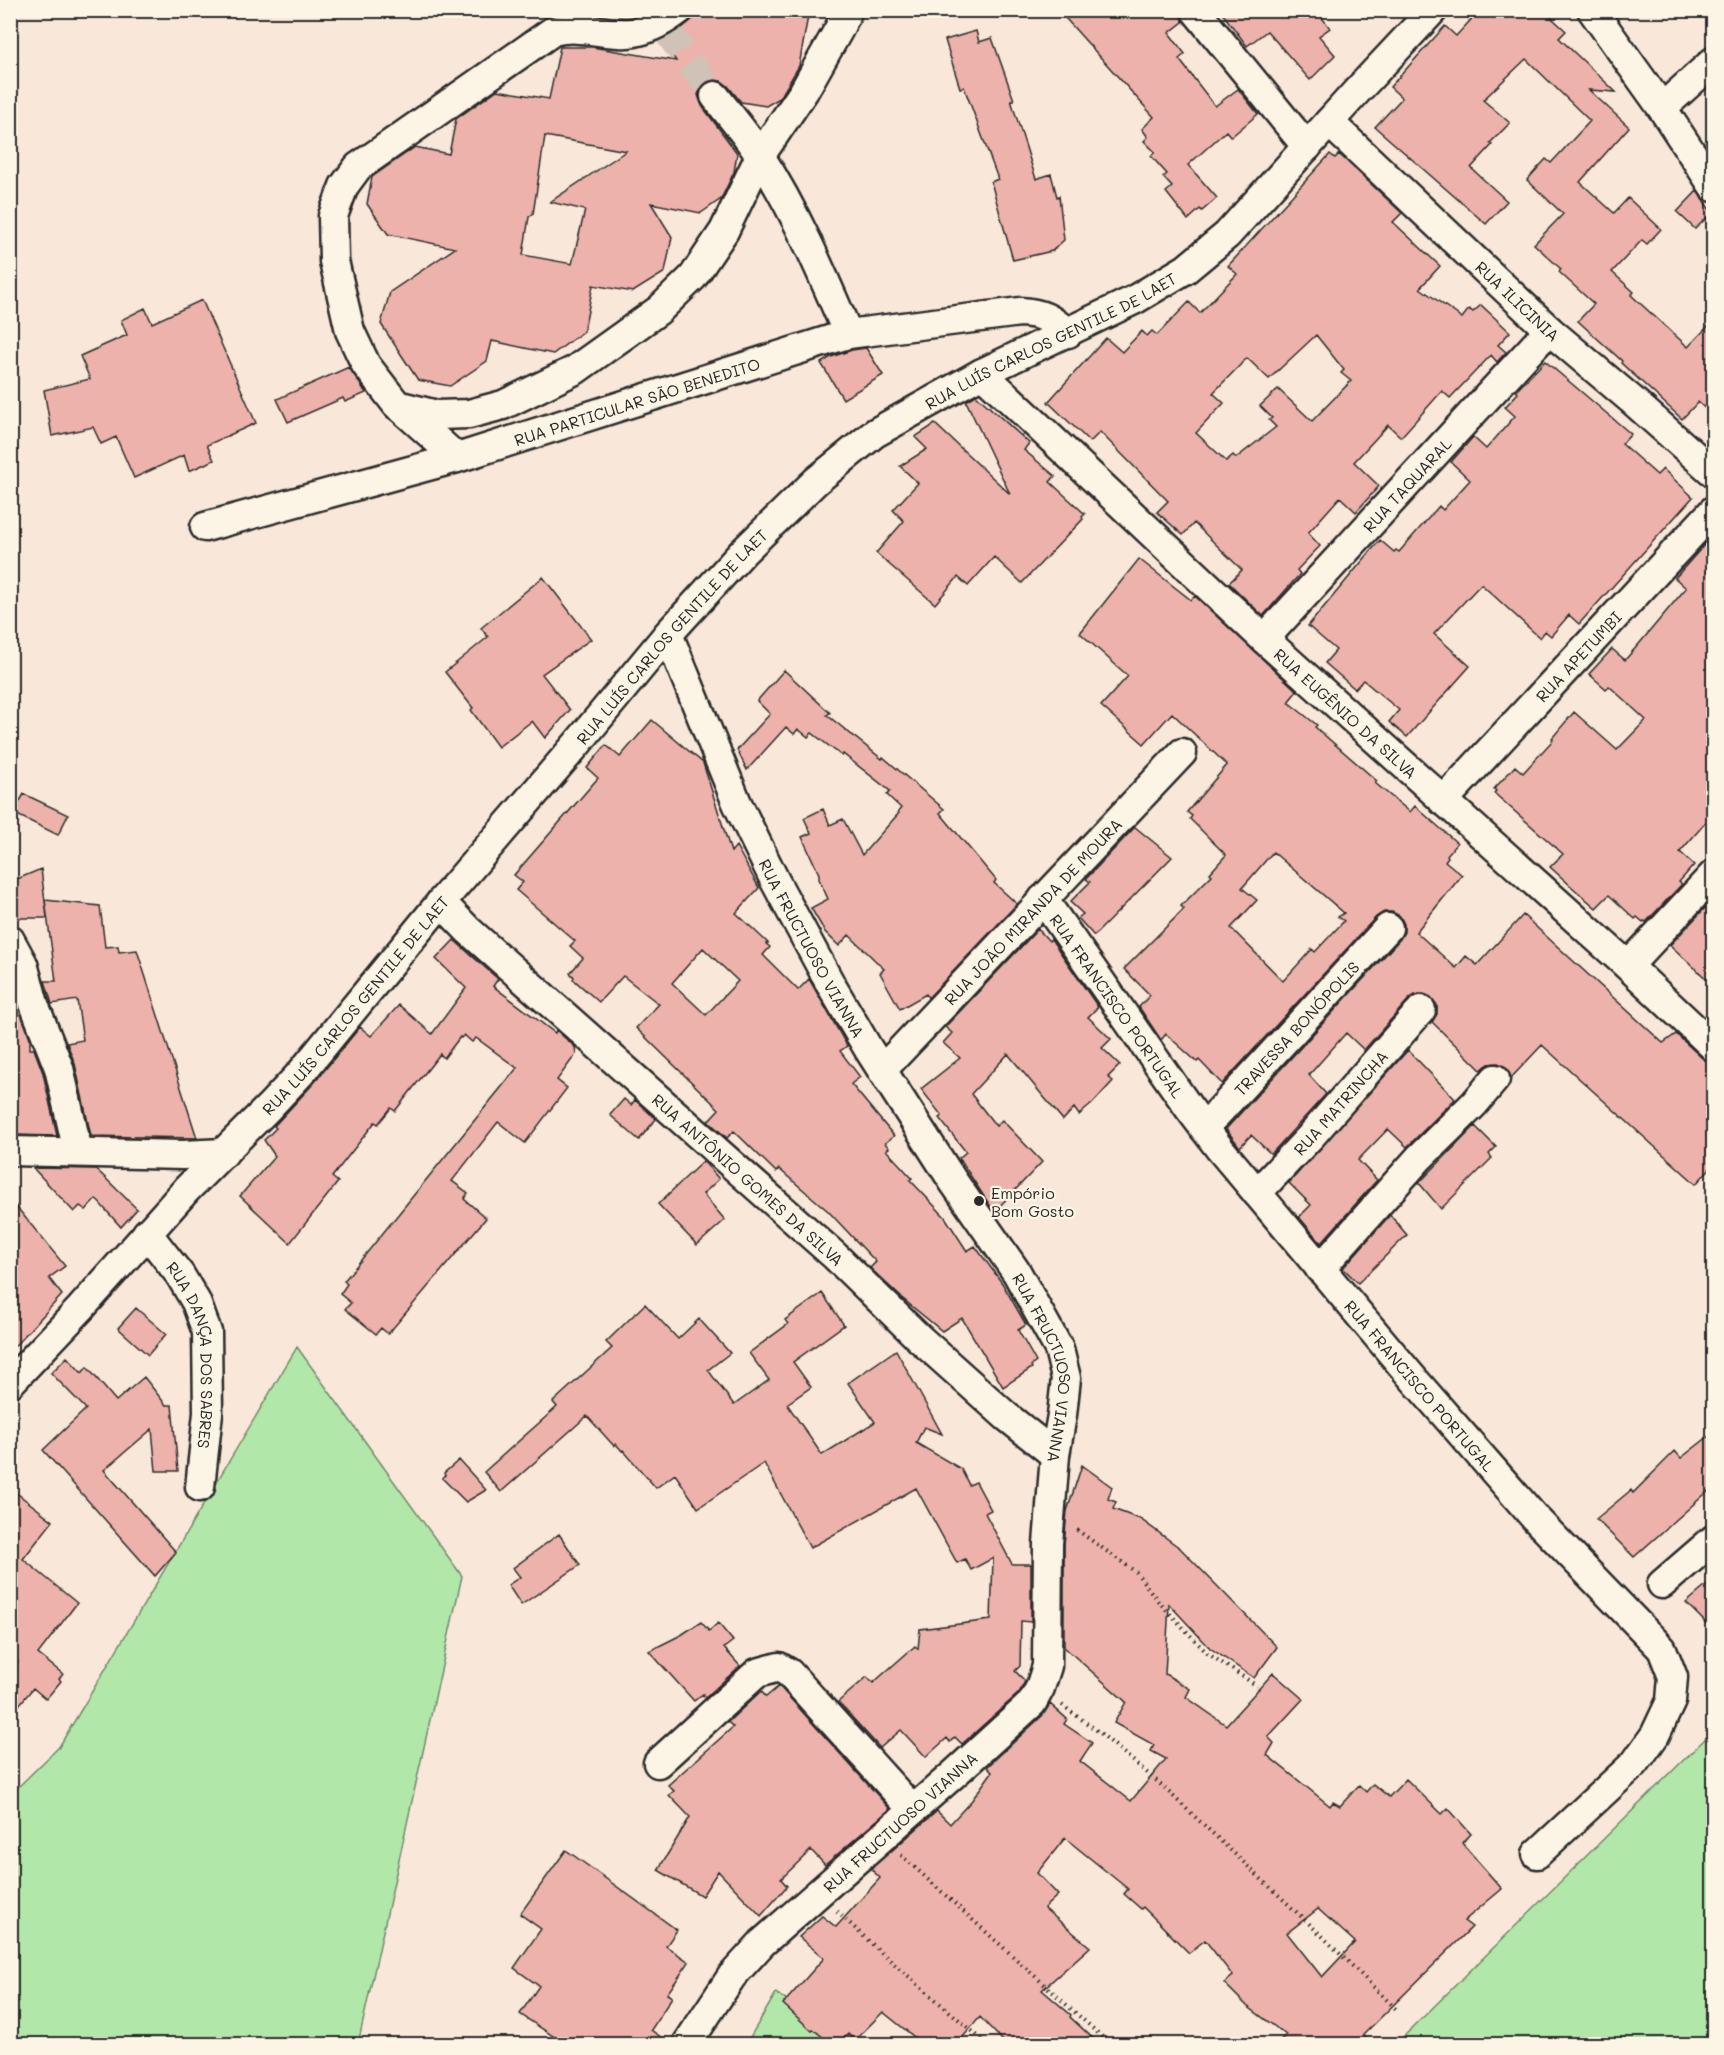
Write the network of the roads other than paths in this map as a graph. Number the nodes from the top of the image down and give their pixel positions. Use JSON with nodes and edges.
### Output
{"nodes":[{"id":1,"x":848,"y":10,"type":"edge"},
{"id":2,"x":1195,"y":10,"type":"edge"},
{"id":3,"x":1433,"y":10,"type":"edge"},
{"id":4,"x":1592,"y":10,"type":"edge"},
{"id":5,"x":668,"y":21,"type":"edge"},
{"id":6,"x":1713,"y":61,"type":"edge"},
{"id":7,"x":715,"y":96,"type":"tunnel mouth"},
{"id":8,"x":1662,"y":108,"type":"junction"},
{"id":9,"x":1329,"y":122,"type":"junction"},
{"id":10,"x":1306,"y":147,"type":"junction"},
{"id":11,"x":760,"y":156,"type":"junction"},
{"id":12,"x":1713,"y":187,"type":"edge"},
{"id":13,"x":1549,"y":330,"type":"junction"},
{"id":14,"x":1068,"y":333,"type":"junction"},
{"id":15,"x":848,"y":334,"type":"junction"},
{"id":16,"x":982,"y":373,"type":"junction"},
{"id":17,"x":397,"y":405,"type":"junction"},
{"id":18,"x":457,"y":458,"type":"junction"},
{"id":19,"x":1713,"y":473,"type":"edge"},
{"id":20,"x":1713,"y":510,"type":"edge"},
{"id":21,"x":205,"y":527,"type":"dead end"},
{"id":22,"x":668,"y":634,"type":"junction"},
{"id":23,"x":1264,"y":639,"type":"junction"},
{"id":24,"x":1182,"y":753,"type":"dead end"},
{"id":25,"x":1443,"y":801,"type":"junction"},
{"id":26,"x":1713,"y":874,"type":"edge"},
{"id":27,"x":1043,"y":899,"type":"junction"},
{"id":28,"x":441,"y":902,"type":"junction"},
{"id":29,"x":1388,"y":928,"type":"dead end"},
{"id":30,"x":10,"y":940,"type":"edge"},
{"id":31,"x":1628,"y":966,"type":"junction"},
{"id":32,"x":1422,"y":1010,"type":"dead end"},
{"id":33,"x":1713,"y":1047,"type":"edge"},
{"id":34,"x":882,"y":1070,"type":"junction"},
{"id":35,"x":1495,"y":1079,"type":"dead end"},
{"id":36,"x":1204,"y":1128,"type":"junction"},
{"id":37,"x":10,"y":1151,"type":"edge"},
{"id":38,"x":78,"y":1152,"type":"junction"},
{"id":39,"x":224,"y":1152,"type":"junction"},
{"id":40,"x":1257,"y":1193,"type":"junction"},
{"id":41,"x":147,"y":1233,"type":"junction"},
{"id":42,"x":1320,"y":1269,"type":"junction"},
{"id":43,"x":10,"y":1383,"type":"edge"},
{"id":44,"x":1055,"y":1455,"type":"junction"},
{"id":45,"x":200,"y":1487,"type":"dead end"},
{"id":46,"x":1713,"y":1539,"type":"edge"},
{"id":47,"x":1662,"y":1584,"type":"dead end"},
{"id":48,"x":658,"y":1764,"type":"dead end"},
{"id":49,"x":914,"y":1810,"type":"junction"},
{"id":50,"x":1537,"y":1854,"type":"dead end"},
{"id":51,"x":687,"y":2044,"type":"edge"}],
"edges":[{"from":1,"to":11,"type":"street"},
{"from":2,"to":10,"type":"street"},
{"from":3,"to":9,"type":"street","name":"RUA LUÍS CARLOS GENTILE DE LAET"},
{"from":4,"to":8,"type":"street"},
{"from":5,"to":17,"type":"street"},
{"from":6,"to":8,"type":"street"},
{"from":7,"to":11,"type":"street"},
{"from":8,"to":12,"type":"street"},
{"from":9,"to":10,"type":"street","name":"RUA LUÍS CARLOS GENTILE DE LAET"},
{"from":9,"to":13,"type":"street","name":"RUA ILICINIA"},
{"from":10,"to":14,"type":"street","name":"RUA LUÍS CARLOS GENTILE DE LAET"},
{"from":11,"to":15,"type":"street"},
{"from":11,"to":17,"type":"street"},
{"from":13,"to":19,"type":"street","name":"RUA ILICINIA"},
{"from":13,"to":23,"type":"street","name":"RUA TAQUARAL"},
{"from":14,"to":15,"type":"street","name":"RUA PARTICULAR SÃO BENEDITO"},
{"from":14,"to":16,"type":"street","name":"RUA LUÍS CARLOS GENTILE DE LAET"},
{"from":15,"to":18,"type":"street","name":"RUA PARTICULAR SÃO BENEDITO"},
{"from":16,"to":22,"type":"street","name":"RUA LUÍS CARLOS GENTILE DE LAET"},
{"from":16,"to":23,"type":"street","name":"RUA EUGÊNIO DA SILVA"},
{"from":17,"to":18,"type":"street"},
{"from":18,"to":21,"type":"street","name":"RUA PARTICULAR SÃO BENEDITO"},
{"from":20,"to":25,"type":"street","name":"RUA APETUMBI"},
{"from":22,"to":28,"type":"street","name":"RUA LUÍS CARLOS GENTILE DE LAET"},
{"from":22,"to":34,"type":"street","name":"RUA FRUCTUOSO VIANNA"},
{"from":23,"to":25,"type":"street","name":"RUA EUGÊNIO DA SILVA"},
{"from":24,"to":27,"type":"street","name":"RUA JOÃO MIRANDA DE MOURA"},
{"from":25,"to":31,"type":"street","name":"RUA EUGÊNIO DA SILVA"},
{"from":26,"to":31,"type":"street"},
{"from":27,"to":34,"type":"street","name":"RUA JOÃO MIRANDA DE MOURA"},
{"from":27,"to":36,"type":"street","name":"RUA FRANCISCO PORTUGAL"},
{"from":28,"to":39,"type":"street","name":"RUA LUÍS CARLOS GENTILE DE LAET"},
{"from":28,"to":44,"type":"street","name":"RUA ANTÔNIO GOMES DA SILVA"},
{"from":29,"to":36,"type":"street","name":"TRAVESSA BONÓPOLIS"},
{"from":30,"to":38,"type":"street"},
{"from":31,"to":33,"type":"street","name":"RUA EUGÊNIO DA SILVA"},
{"from":32,"to":40,"type":"street","name":"RUA MATRINCHA"},
{"from":34,"to":44,"type":"street","name":"RUA FRUCTUOSO VIANNA"},
{"from":35,"to":42,"type":"street"},
{"from":36,"to":40,"type":"street","name":"RUA FRANCISCO PORTUGAL"},
{"from":37,"to":38,"type":"street"},
{"from":38,"to":39,"type":"street"},
{"from":39,"to":41,"type":"street","name":"RUA LUÍS CARLOS GENTILE DE LAET"},
{"from":40,"to":42,"type":"street","name":"RUA FRANCISCO PORTUGAL"},
{"from":41,"to":43,"type":"street","name":"RUA LUÍS CARLOS GENTILE DE LAET"},
{"from":41,"to":45,"type":"street","name":"RUA DANÇA DOS SABRES"},
{"from":42,"to":50,"type":"street","name":"RUA FRANCISCO PORTUGAL"},
{"from":44,"to":49,"type":"street","name":"RUA FRUCTUOSO VIANNA"},
{"from":46,"to":47,"type":"street"},
{"from":48,"to":49,"type":"street"},
{"from":49,"to":51,"type":"street","name":"RUA FRUCTUOSO VIANNA"}]}
